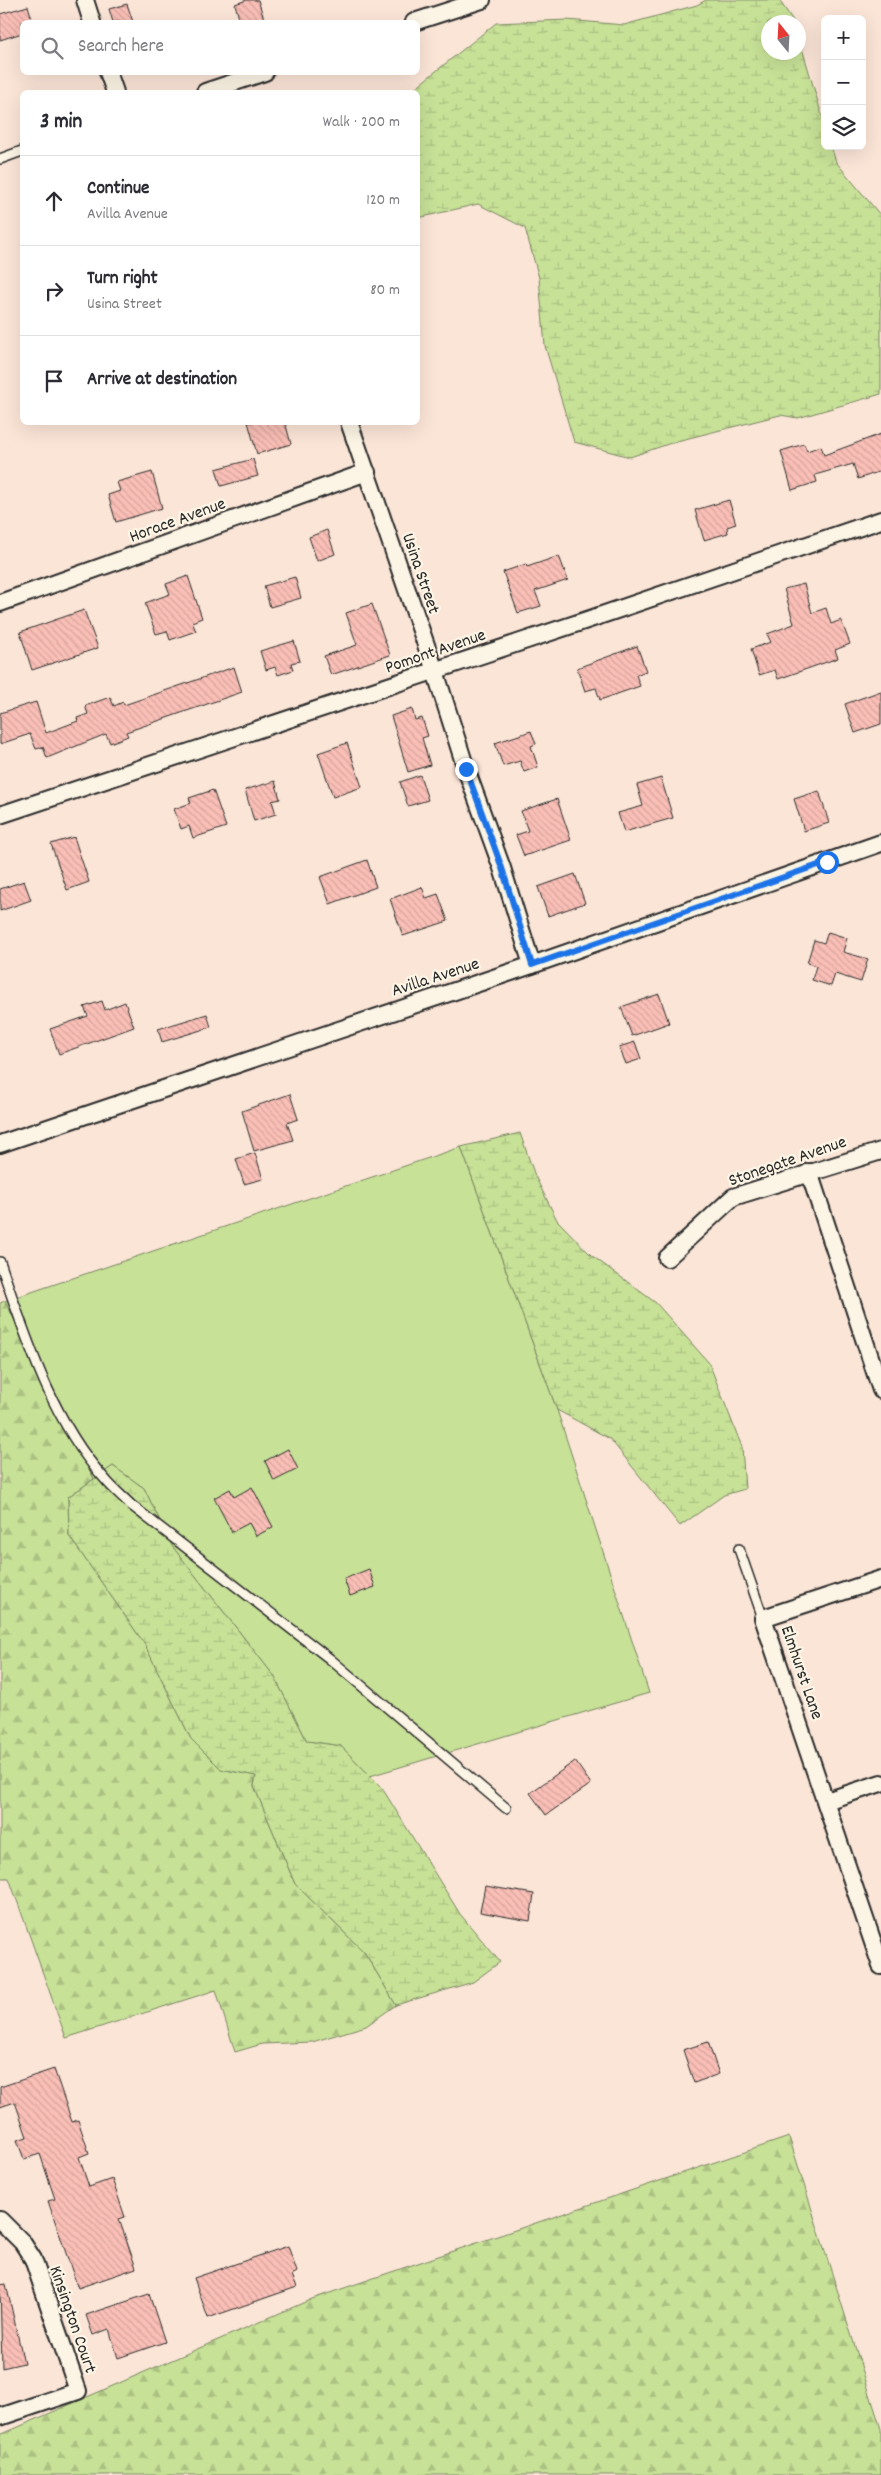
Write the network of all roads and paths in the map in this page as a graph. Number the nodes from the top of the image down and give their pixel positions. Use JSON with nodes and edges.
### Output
{"nodes":[{"id":1,"x":85,"y":0,"type":"edge"},
{"id":2,"x":482,"y":0,"type":"edge"},
{"id":3,"x":466,"y":3,"type":"edge"},
{"id":4,"x":91,"y":20,"type":"edge"},
{"id":5,"x":419,"y":20,"type":"edge"},
{"id":6,"x":109,"y":75,"type":"edge"},
{"id":7,"x":260,"y":75,"type":"edge"},
{"id":8,"x":233,"y":88,"type":"edge"},
{"id":9,"x":114,"y":90,"type":"edge"},
{"id":10,"x":219,"y":90,"type":"edge"},
{"id":11,"x":20,"y":152,"type":"edge"},
{"id":12,"x":0,"y":159,"type":"edge"},
{"id":13,"x":350,"y":425,"type":"edge"},
{"id":14,"x":366,"y":472,"type":"junction"},
{"id":15,"x":881,"y":520,"type":"edge"},
{"id":16,"x":0,"y":602,"type":"edge"},
{"id":17,"x":435,"y":671,"type":"junction"},
{"id":18,"x":0,"y":815,"type":"edge"},
{"id":19,"x":881,"y":843,"type":"edge"},
{"id":20,"x":532,"y":965,"type":"junction"},
{"id":21,"x":0,"y":1144,"type":"edge"},
{"id":22,"x":881,"y":1150,"type":"edge"},
{"id":23,"x":810,"y":1172,"type":"junction"},
{"id":24,"x":667,"y":1258,"type":"dead end"},
{"id":25,"x":0,"y":1262,"type":"edge"},
{"id":26,"x":881,"y":1390,"type":"edge"},
{"id":27,"x":739,"y":1549,"type":"dead end"},
{"id":28,"x":881,"y":1579,"type":"edge"},
{"id":29,"x":763,"y":1618,"type":"junction"},
{"id":30,"x":881,"y":1782,"type":"edge"},
{"id":31,"x":826,"y":1801,"type":"junction"},
{"id":32,"x":506,"y":1808,"type":"dead end"},
{"id":33,"x":881,"y":1966,"type":"edge"},
{"id":34,"x":0,"y":2220,"type":"edge"},
{"id":35,"x":0,"y":2417,"type":"edge"}],
"edges":[{"from":1,"to":4,"type":"street"},
{"from":2,"to":3,"type":"street"},
{"from":3,"to":5,"type":"street"},
{"from":6,"to":9,"type":"street"},
{"from":7,"to":8,"type":"street"},
{"from":8,"to":10,"type":"street"},
{"from":11,"to":12,"type":"lane"},
{"from":13,"to":14,"type":"street","name":"Usina Street"},
{"from":14,"to":16,"type":"street","name":"Horace Avenue"},
{"from":14,"to":17,"type":"street","name":"Usina Street"},
{"from":15,"to":17,"type":"street","name":"Pomont Avenue"},
{"from":17,"to":18,"type":"street","name":"Pomont Avenue"},
{"from":17,"to":20,"type":"street","name":"Usina Street"},
{"from":19,"to":20,"type":"street","name":"Avilla Avenue"},
{"from":20,"to":21,"type":"street","name":"Avilla Avenue"},
{"from":22,"to":23,"type":"street","name":"Stonegate Avenue"},
{"from":23,"to":24,"type":"street","name":"Stonegate Avenue"},
{"from":23,"to":26,"type":"street"},
{"from":25,"to":32,"type":"lane"},
{"from":27,"to":29,"type":"lane"},
{"from":28,"to":29,"type":"street","name":"Elmhurst Lane"},
{"from":29,"to":31,"type":"street","name":"Elmhurst Lane"},
{"from":30,"to":31,"type":"street"},
{"from":31,"to":33,"type":"street","name":"Elmhurst Lane"},
{"from":34,"to":35,"type":"street","name":"Kinsington Court"}]}
